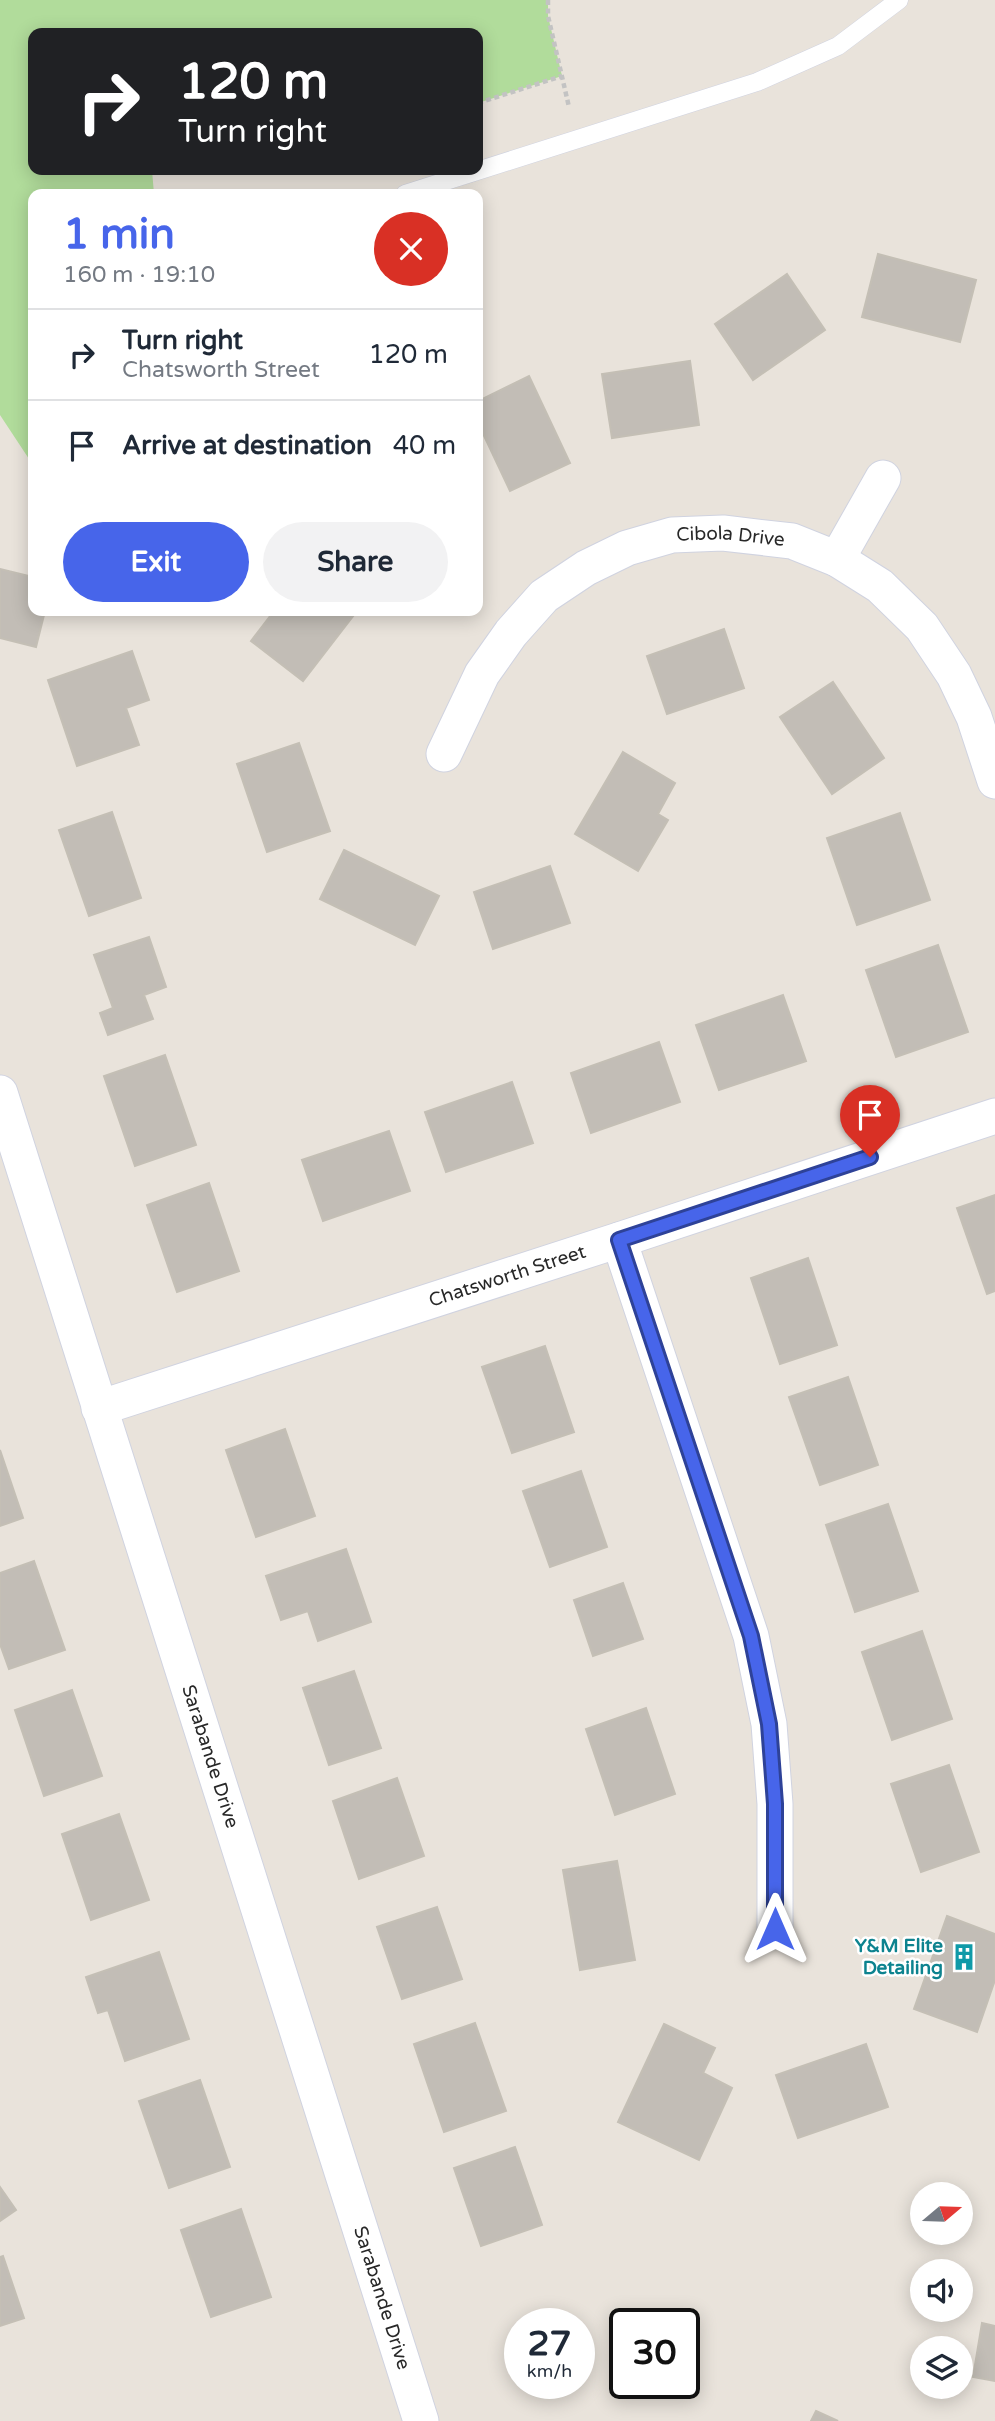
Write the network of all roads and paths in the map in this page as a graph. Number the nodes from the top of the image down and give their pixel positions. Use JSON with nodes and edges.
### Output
{"nodes":[{"id":1,"x":548,"y":0,"type":"edge"},
{"id":2,"x":899,"y":0,"type":"edge"},
{"id":3,"x":562,"y":76,"type":"junction"},
{"id":4,"x":483,"y":101,"type":"edge"},
{"id":5,"x":569,"y":107,"type":"dead end"},
{"id":6,"x":483,"y":169,"type":"edge"},
{"id":7,"x":465,"y":175,"type":"edge"},
{"id":8,"x":421,"y":189,"type":"edge"},
{"id":9,"x":883,"y":478,"type":"dead end"},
{"id":10,"x":837,"y":559,"type":"junction"},
{"id":11,"x":444,"y":754,"type":"dead end"},
{"id":12,"x":995,"y":780,"type":"edge"},
{"id":13,"x":0,"y":1093,"type":"edge"},
{"id":14,"x":995,"y":1116,"type":"edge"},
{"id":15,"x":619,"y":1240,"type":"junction"},
{"id":16,"x":99,"y":1408,"type":"junction"},
{"id":17,"x":775,"y":1929,"type":"dead end"},
{"id":18,"x":421,"y":2421,"type":"edge"}],
"edges":[{"from":1,"to":3,"type":"path"},
{"from":2,"to":6,"type":"lane"},
{"from":3,"to":4,"type":"path"},
{"from":3,"to":5,"type":"path"},
{"from":7,"to":8,"type":"lane"},
{"from":9,"to":10,"type":"street"},
{"from":10,"to":11,"type":"street","name":"Cibola Drive"},
{"from":10,"to":12,"type":"street","name":"Cibola Drive"},
{"from":13,"to":16,"type":"street","name":"Sarabande Drive"},
{"from":14,"to":15,"type":"street","name":"Chatsworth Street"},
{"from":15,"to":16,"type":"street","name":"Chatsworth Street"},
{"from":15,"to":17,"type":"street"},
{"from":16,"to":18,"type":"street","name":"Sarabande Drive"}]}
